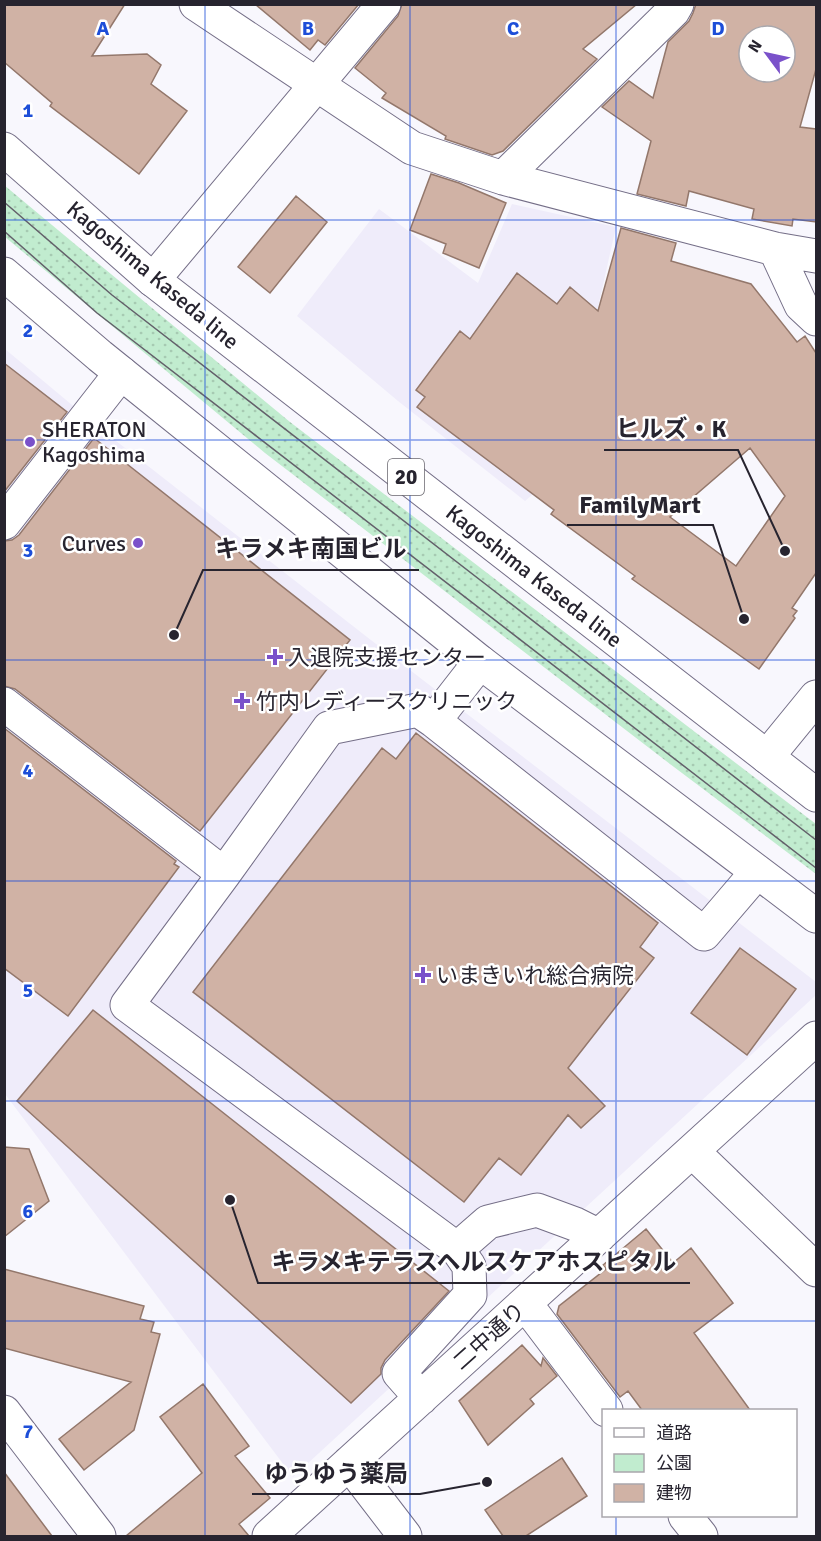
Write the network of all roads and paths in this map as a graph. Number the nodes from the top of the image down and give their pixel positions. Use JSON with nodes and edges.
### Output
{"nodes":[{"id":1,"x":196,"y":4,"type":"edge"},
{"id":2,"x":384,"y":4,"type":"edge"},
{"id":3,"x":677,"y":4,"type":"edge"},
{"id":4,"x":317,"y":85,"type":"junction"},
{"id":5,"x":4,"y":149,"type":"edge"},
{"id":6,"x":503,"y":178,"type":"junction"},
{"id":7,"x":775,"y":249,"type":"junction"},
{"id":8,"x":816,"y":256,"type":"edge"},
{"id":9,"x":4,"y":274,"type":"edge"},
{"id":10,"x":153,"y":280,"type":"junction"},
{"id":11,"x":816,"y":319,"type":"edge"},
{"id":12,"x":121,"y":373,"type":"junction"},
{"id":13,"x":4,"y":523,"type":"edge"},
{"id":14,"x":480,"y":662,"type":"junction"},
{"id":15,"x":816,"y":697,"type":"edge"},
{"id":16,"x":4,"y":704,"type":"edge"},
{"id":17,"x":434,"y":721,"type":"junction"},
{"id":18,"x":767,"y":757,"type":"junction"},
{"id":19,"x":816,"y":795,"type":"edge"},
{"id":20,"x":757,"y":872,"type":"junction"},
{"id":21,"x":224,"y":874,"type":"junction"},
{"id":22,"x":816,"y":916,"type":"edge"},
{"id":23,"x":816,"y":1038,"type":"edge"},
{"id":24,"x":692,"y":1151,"type":"junction"},
{"id":25,"x":599,"y":1236,"type":"junction"},
{"id":26,"x":457,"y":1249,"type":"junction"},
{"id":27,"x":816,"y":1270,"type":"edge"},
{"id":28,"x":525,"y":1304,"type":"junction"},
{"id":29,"x":420,"y":1398,"type":"junction"},
{"id":30,"x":605,"y":1409,"type":"edge"},
{"id":31,"x":4,"y":1412,"type":"edge"},
{"id":32,"x":349,"y":1464,"type":"junction"},
{"id":33,"x":687,"y":1517,"type":"edge"},
{"id":34,"x":99,"y":1536,"type":"edge"},
{"id":35,"x":269,"y":1536,"type":"edge"},
{"id":36,"x":405,"y":1536,"type":"edge"},
{"id":37,"x":701,"y":1536,"type":"edge"}],
"edges":[{"from":1,"to":4,"type":"street"},
{"from":2,"to":4,"type":"street"},
{"from":3,"to":6,"type":"street"},
{"from":4,"to":6,"type":"street"},
{"from":4,"to":10,"type":"street"},
{"from":5,"to":10,"type":"street","name":"Kagoshima Kaseda line","number":"20"},
{"from":6,"to":7,"type":"street"},
{"from":7,"to":8,"type":"street"},
{"from":7,"to":11,"type":"street"},
{"from":9,"to":12,"type":"street"},
{"from":10,"to":18,"type":"street","name":"Kagoshima Kaseda line","number":"20"},
{"from":12,"to":13,"type":"street"},
{"from":12,"to":14,"type":"street"},
{"from":14,"to":17,"type":"street"},
{"from":14,"to":20,"type":"street"},
{"from":15,"to":18,"type":"street"},
{"from":16,"to":21,"type":"street"},
{"from":17,"to":20,"type":"street"},
{"from":17,"to":21,"type":"street"},
{"from":18,"to":19,"type":"street","name":"Kagoshima Kaseda line","number":"20"},
{"from":20,"to":22,"type":"street"},
{"from":21,"to":26,"type":"street"},
{"from":23,"to":24,"type":"street","name":"二中通り"},
{"from":24,"to":25,"type":"street","name":"二中通り"},
{"from":24,"to":27,"type":"street"},
{"from":25,"to":26,"type":"street"},
{"from":25,"to":28,"type":"street","name":"二中通り"},
{"from":26,"to":29,"type":"street"},
{"from":28,"to":29,"type":"street","name":"二中通り"},
{"from":28,"to":30,"type":"street"},
{"from":29,"to":32,"type":"street","name":"二中通り"},
{"from":31,"to":34,"type":"street"},
{"from":32,"to":35,"type":"street","name":"二中通り"},
{"from":32,"to":36,"type":"street"},
{"from":33,"to":37,"type":"street"}]}
